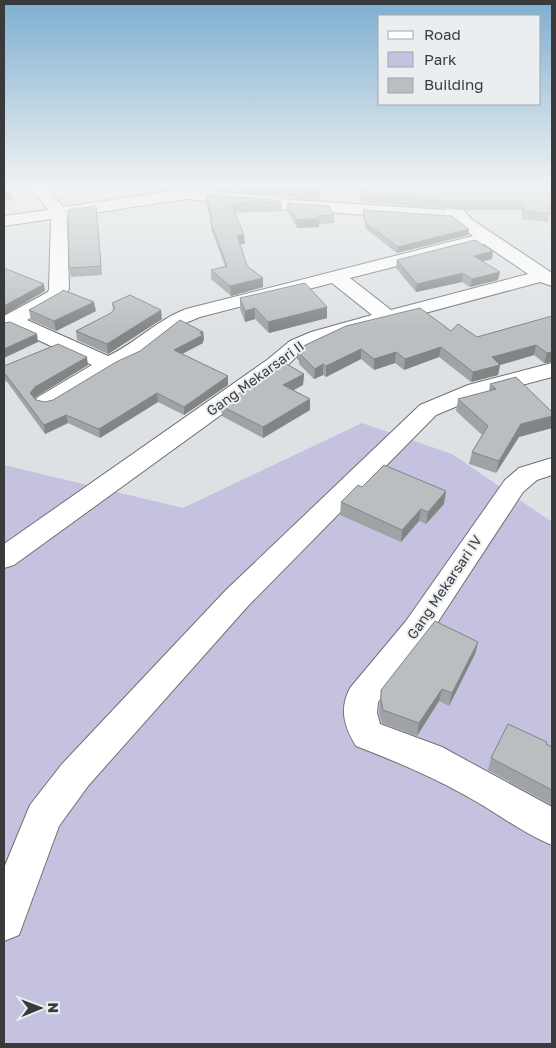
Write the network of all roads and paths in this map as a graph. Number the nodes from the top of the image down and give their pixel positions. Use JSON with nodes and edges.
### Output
{"nodes":[{"id":1,"x":58,"y":234,"type":"edge"},
{"id":2,"x":480,"y":234,"type":"edge"},
{"id":3,"x":485,"y":238,"type":"junction"},
{"id":4,"x":335,"y":276,"type":"junction"},
{"id":5,"x":547,"y":279,"type":"edge"},
{"id":6,"x":386,"y":316,"type":"junction"},
{"id":7,"x":7,"y":322,"type":"edge"},
{"id":8,"x":80,"y":329,"type":"edge"},
{"id":9,"x":58,"y":342,"type":"junction"},
{"id":10,"x":35,"y":354,"type":"edge"},
{"id":11,"x":108,"y":364,"type":"junction"},
{"id":12,"x":552,"y":370,"type":"edge"},
{"id":13,"x":46,"y":402,"type":"edge"},
{"id":14,"x":552,"y":466,"type":"edge"},
{"id":15,"x":4,"y":558,"type":"edge"},
{"id":16,"x":552,"y":827,"type":"edge"},
{"id":17,"x":4,"y":920,"type":"edge"}],
"edges":[{"from":1,"to":7,"type":"street"},
{"from":2,"to":3,"type":"street"},
{"from":3,"to":4,"type":"street"},
{"from":3,"to":5,"type":"street"},
{"from":4,"to":6,"type":"street"},
{"from":4,"to":11,"type":"street"},
{"from":5,"to":6,"type":"street","name":"Gang Mekarsari II"},
{"from":6,"to":15,"type":"street","name":"Gang Mekarsari II"},
{"from":7,"to":9,"type":"street"},
{"from":8,"to":9,"type":"street"},
{"from":9,"to":10,"type":"street"},
{"from":9,"to":11,"type":"street"},
{"from":11,"to":13,"type":"street"},
{"from":12,"to":17,"type":"street"},
{"from":14,"to":16,"type":"street","name":"Gang Mekarsari IV"}]}
